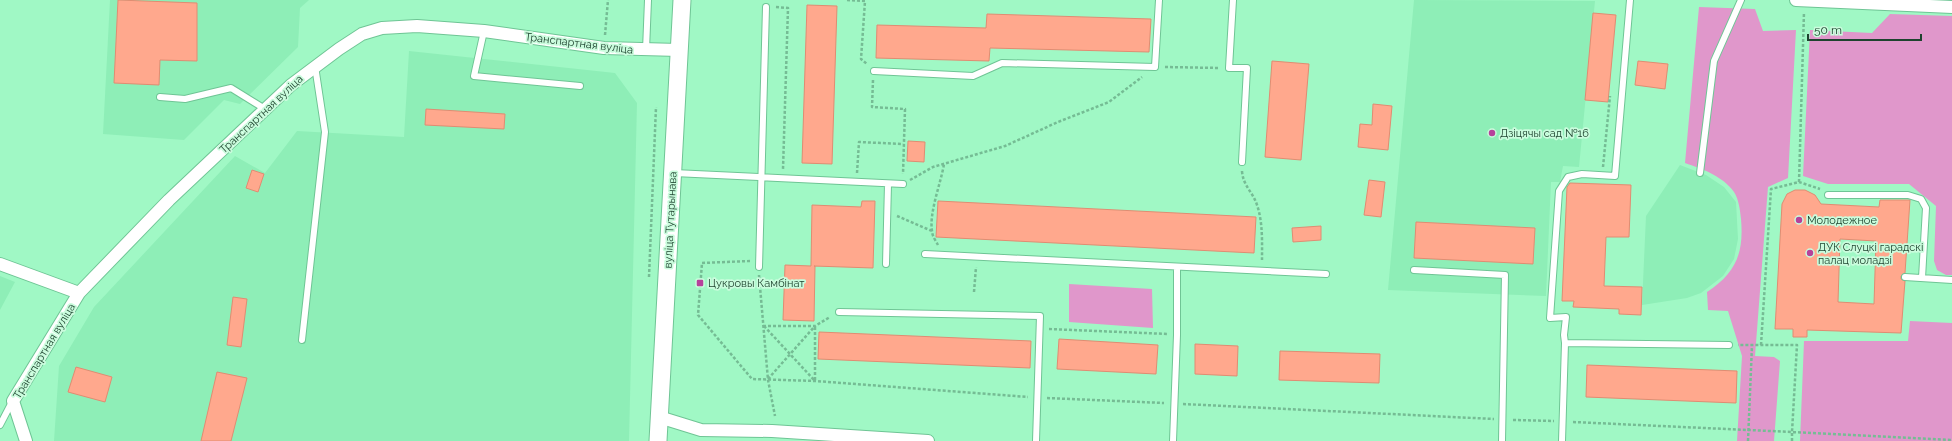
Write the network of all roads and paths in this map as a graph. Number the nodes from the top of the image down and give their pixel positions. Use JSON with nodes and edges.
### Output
{"nodes":[{"id":1,"x":608,"y":0,"type":"edge"},
{"id":2,"x":648,"y":0,"type":"edge"},
{"id":3,"x":682,"y":0,"type":"edge"},
{"id":4,"x":847,"y":0,"type":"edge"},
{"id":5,"x":1159,"y":0,"type":"edge"},
{"id":6,"x":1233,"y":0,"type":"edge"},
{"id":7,"x":1630,"y":0,"type":"edge"},
{"id":8,"x":1741,"y":0,"type":"edge"},
{"id":9,"x":1796,"y":0,"type":"edge"},
{"id":10,"x":1804,"y":0,"type":"edge"},
{"id":11,"x":766,"y":7,"type":"joint"},
{"id":12,"x":1952,"y":7,"type":"edge"},
{"id":13,"x":484,"y":31,"type":"junction"},
{"id":14,"x":604,"y":48,"type":"junction"},
{"id":15,"x":646,"y":50,"type":"junction"},
{"id":16,"x":679,"y":50,"type":"junction"},
{"id":17,"x":315,"y":66,"type":"junction"},
{"id":18,"x":1155,"y":67,"type":"junction"},
{"id":19,"x":1229,"y":68,"type":"junction"},
{"id":20,"x":874,"y":71,"type":"junction"},
{"id":21,"x":580,"y":86,"type":"dead end"},
{"id":22,"x":160,"y":97,"type":"dead end"},
{"id":23,"x":265,"y":109,"type":"junction"},
{"id":24,"x":903,"y":144,"type":"junction"},
{"id":25,"x":1242,"y":162,"type":"joint"},
{"id":26,"x":944,"y":164,"type":"junction"},
{"id":27,"x":783,"y":171,"type":"dead end"},
{"id":28,"x":673,"y":173,"type":"junction"},
{"id":29,"x":1700,"y":173,"type":"dead end"},
{"id":30,"x":850,"y":175,"type":"dead end"},
{"id":31,"x":762,"y":177,"type":"junction"},
{"id":32,"x":1799,"y":182,"type":"junction"},
{"id":33,"x":888,"y":184,"type":"junction"},
{"id":34,"x":902,"y":184,"type":"junction"},
{"id":35,"x":1828,"y":195,"type":"joint"},
{"id":36,"x":887,"y":212,"type":"junction"},
{"id":37,"x":925,"y":254,"type":"dead end"},
{"id":38,"x":977,"y":258,"type":"junction"},
{"id":39,"x":0,"y":264,"type":"edge"},
{"id":40,"x":758,"y":264,"type":"junction"},
{"id":41,"x":886,"y":264,"type":"dead end"},
{"id":42,"x":1177,"y":268,"type":"junction"},
{"id":43,"x":1262,"y":270,"type":"junction"},
{"id":44,"x":1414,"y":270,"type":"dead end"},
{"id":45,"x":1326,"y":274,"type":"dead end"},
{"id":46,"x":1905,"y":277,"type":"dead end"},
{"id":47,"x":1922,"y":278,"type":"junction"},
{"id":48,"x":1952,"y":280,"type":"edge"},
{"id":49,"x":974,"y":290,"type":"dead end"},
{"id":50,"x":79,"y":293,"type":"junction"},
{"id":51,"x":839,"y":312,"type":"joint"},
{"id":52,"x":763,"y":326,"type":"junction"},
{"id":53,"x":815,"y":326,"type":"junction"},
{"id":54,"x":1041,"y":329,"type":"junction"},
{"id":55,"x":1177,"y":335,"type":"junction"},
{"id":56,"x":302,"y":340,"type":"dead end"},
{"id":57,"x":1565,"y":343,"type":"junction"},
{"id":58,"x":1729,"y":345,"type":"joint"},
{"id":59,"x":1752,"y":345,"type":"junction"},
{"id":60,"x":1761,"y":345,"type":"junction"},
{"id":61,"x":790,"y":354,"type":"junction"},
{"id":62,"x":768,"y":380,"type":"junction"},
{"id":63,"x":815,"y":381,"type":"junction"},
{"id":64,"x":1037,"y":398,"type":"junction"},
{"id":65,"x":13,"y":401,"type":"junction"},
{"id":66,"x":1175,"y":403,"type":"junction"},
{"id":67,"x":775,"y":416,"type":"dead end"},
{"id":68,"x":659,"y":417,"type":"junction"},
{"id":69,"x":1502,"y":419,"type":"junction"},
{"id":70,"x":1563,"y":421,"type":"junction"},
{"id":71,"x":0,"y":425,"type":"edge"},
{"id":72,"x":1749,"y":431,"type":"junction"},
{"id":73,"x":1792,"y":432,"type":"junction"},
{"id":74,"x":1952,"y":440,"type":"edge"},
{"id":75,"x":26,"y":441,"type":"edge"},
{"id":76,"x":658,"y":441,"type":"edge"},
{"id":77,"x":928,"y":441,"type":"edge"},
{"id":78,"x":1036,"y":441,"type":"edge"},
{"id":79,"x":1173,"y":441,"type":"edge"},
{"id":80,"x":1502,"y":441,"type":"edge"},
{"id":81,"x":1562,"y":441,"type":"edge"},
{"id":82,"x":1748,"y":441,"type":"edge"},
{"id":83,"x":1792,"y":441,"type":"edge"}],
"edges":[{"from":1,"to":14,"type":"path"},
{"from":2,"to":15,"type":"lane"},
{"from":3,"to":16,"type":"street","name":"вуліца Тутарынава"},
{"from":4,"to":20,"type":"path"},
{"from":5,"to":18,"type":"lane"},
{"from":6,"to":19,"type":"lane"},
{"from":7,"to":57,"type":"lane"},
{"from":8,"to":29,"type":"lane"},
{"from":9,"to":10,"type":"street"},
{"from":10,"to":12,"type":"street"},
{"from":10,"to":32,"type":"path"},
{"from":11,"to":27,"type":"path"},
{"from":11,"to":31,"type":"lane"},
{"from":13,"to":14,"type":"street","name":"Транспартная вуліца"},
{"from":13,"to":17,"type":"street","name":"Транспартная вуліца"},
{"from":13,"to":21,"type":"lane"},
{"from":14,"to":15,"type":"street","name":"Транспартная вуліца"},
{"from":15,"to":16,"type":"street","name":"Транспартная вуліца"},
{"from":16,"to":28,"type":"street","name":"вуліца Тутарынава"},
{"from":17,"to":23,"type":"street","name":"Транспартная вуліца"},
{"from":17,"to":56,"type":"lane"},
{"from":18,"to":19,"type":"path"},
{"from":18,"to":20,"type":"lane"},
{"from":18,"to":26,"type":"path"},
{"from":19,"to":25,"type":"lane"},
{"from":20,"to":24,"type":"path"},
{"from":22,"to":23,"type":"lane"},
{"from":23,"to":50,"type":"street","name":"Транспартная вуліца"},
{"from":24,"to":30,"type":"path"},
{"from":24,"to":34,"type":"path"},
{"from":25,"to":43,"type":"path"},
{"from":26,"to":34,"type":"path"},
{"from":26,"to":36,"type":"path"},
{"from":28,"to":31,"type":"lane"},
{"from":28,"to":68,"type":"street","name":"вуліца Тутарынава"},
{"from":31,"to":33,"type":"lane"},
{"from":31,"to":40,"type":"lane"},
{"from":32,"to":35,"type":"path"},
{"from":32,"to":60,"type":"path"},
{"from":33,"to":34,"type":"lane"},
{"from":33,"to":36,"type":"lane"},
{"from":35,"to":47,"type":"lane"},
{"from":36,"to":41,"type":"lane"},
{"from":37,"to":38,"type":"lane"},
{"from":38,"to":42,"type":"lane"},
{"from":38,"to":49,"type":"path"},
{"from":39,"to":50,"type":"street"},
{"from":40,"to":52,"type":"path"},
{"from":40,"to":62,"type":"path"},
{"from":42,"to":43,"type":"lane"},
{"from":42,"to":55,"type":"lane"},
{"from":43,"to":45,"type":"lane"},
{"from":44,"to":69,"type":"lane"},
{"from":46,"to":47,"type":"lane"},
{"from":47,"to":48,"type":"lane"},
{"from":50,"to":65,"type":"street","name":"Транспартная вуліца"},
{"from":51,"to":53,"type":"path"},
{"from":51,"to":54,"type":"lane"},
{"from":52,"to":53,"type":"path"},
{"from":52,"to":61,"type":"path"},
{"from":52,"to":62,"type":"path"},
{"from":53,"to":61,"type":"path"},
{"from":53,"to":63,"type":"path"},
{"from":54,"to":55,"type":"path"},
{"from":54,"to":64,"type":"lane"},
{"from":55,"to":66,"type":"lane"},
{"from":57,"to":58,"type":"lane"},
{"from":57,"to":70,"type":"lane"},
{"from":58,"to":59,"type":"path"},
{"from":59,"to":60,"type":"path"},
{"from":59,"to":72,"type":"path"},
{"from":60,"to":73,"type":"path"},
{"from":61,"to":62,"type":"path"},
{"from":61,"to":63,"type":"path"},
{"from":62,"to":63,"type":"path"},
{"from":62,"to":67,"type":"path"},
{"from":63,"to":64,"type":"path"},
{"from":64,"to":66,"type":"path"},
{"from":64,"to":78,"type":"lane"},
{"from":65,"to":71,"type":"lane"},
{"from":65,"to":75,"type":"street","name":"Транспартная вуліца"},
{"from":66,"to":69,"type":"path"},
{"from":66,"to":79,"type":"lane"},
{"from":68,"to":76,"type":"street","name":"вуліца Тутарынава"},
{"from":68,"to":77,"type":"street"},
{"from":69,"to":70,"type":"path"},
{"from":69,"to":80,"type":"lane"},
{"from":70,"to":72,"type":"path"},
{"from":70,"to":81,"type":"lane"},
{"from":72,"to":73,"type":"path"},
{"from":72,"to":82,"type":"path"},
{"from":73,"to":74,"type":"path"},
{"from":73,"to":83,"type":"path"}]}
